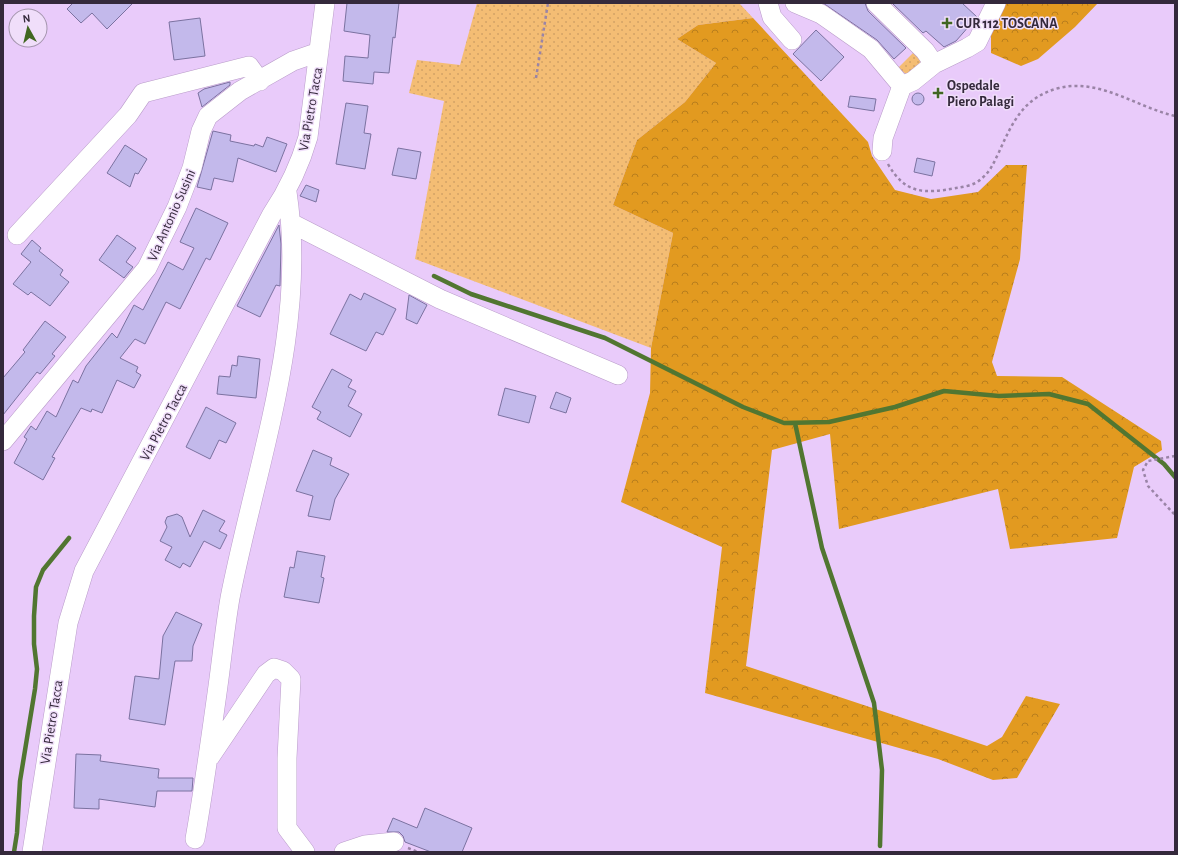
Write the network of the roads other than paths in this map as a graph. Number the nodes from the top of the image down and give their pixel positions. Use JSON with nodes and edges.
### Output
{"nodes":[{"id":1,"x":325,"y":3,"type":"edge"},
{"id":2,"x":768,"y":3,"type":"edge"},
{"id":3,"x":796,"y":3,"type":"edge"},
{"id":4,"x":876,"y":3,"type":"edge"},
{"id":5,"x":996,"y":3,"type":"edge"},
{"id":6,"x":792,"y":40,"type":"dead end"},
{"id":7,"x":319,"y":52,"type":"junction"},
{"id":8,"x":934,"y":64,"type":"junction"},
{"id":9,"x":260,"y":81,"type":"junction"},
{"id":10,"x":902,"y":86,"type":"junction"},
{"id":11,"x":882,"y":151,"type":"road end"},
{"id":12,"x":287,"y":192,"type":"junction"},
{"id":13,"x":290,"y":223,"type":"junction"},
{"id":14,"x":17,"y":235,"type":"dead end"},
{"id":15,"x":618,"y":375,"type":"dead end"},
{"id":16,"x":3,"y":441,"type":"edge"},
{"id":17,"x":208,"y":760,"type":"junction"},
{"id":18,"x":195,"y":839,"type":"dead end"},
{"id":19,"x":394,"y":842,"type":"dead end"},
{"id":20,"x":32,"y":852,"type":"edge"},
{"id":21,"x":305,"y":852,"type":"edge"},
{"id":22,"x":344,"y":852,"type":"edge"}],
"edges":[{"from":1,"to":7,"type":"street","name":"Via Pietro Tacca"},
{"from":2,"to":6,"type":"street"},
{"from":3,"to":10,"type":"street"},
{"from":4,"to":8,"type":"street"},
{"from":5,"to":8,"type":"street"},
{"from":7,"to":9,"type":"street","name":"Via Antonio Susini"},
{"from":7,"to":12,"type":"street","name":"Via Pietro Tacca"},
{"from":8,"to":10,"type":"street"},
{"from":9,"to":14,"type":"street"},
{"from":9,"to":16,"type":"street","name":"Via Antonio Susini"},
{"from":10,"to":11,"type":"street"},
{"from":12,"to":13,"type":"street"},
{"from":12,"to":20,"type":"street","name":"Via Pietro Tacca"},
{"from":13,"to":15,"type":"street"},
{"from":13,"to":17,"type":"street"},
{"from":17,"to":18,"type":"street"},
{"from":17,"to":21,"type":"street"},
{"from":19,"to":22,"type":"street"}]}
